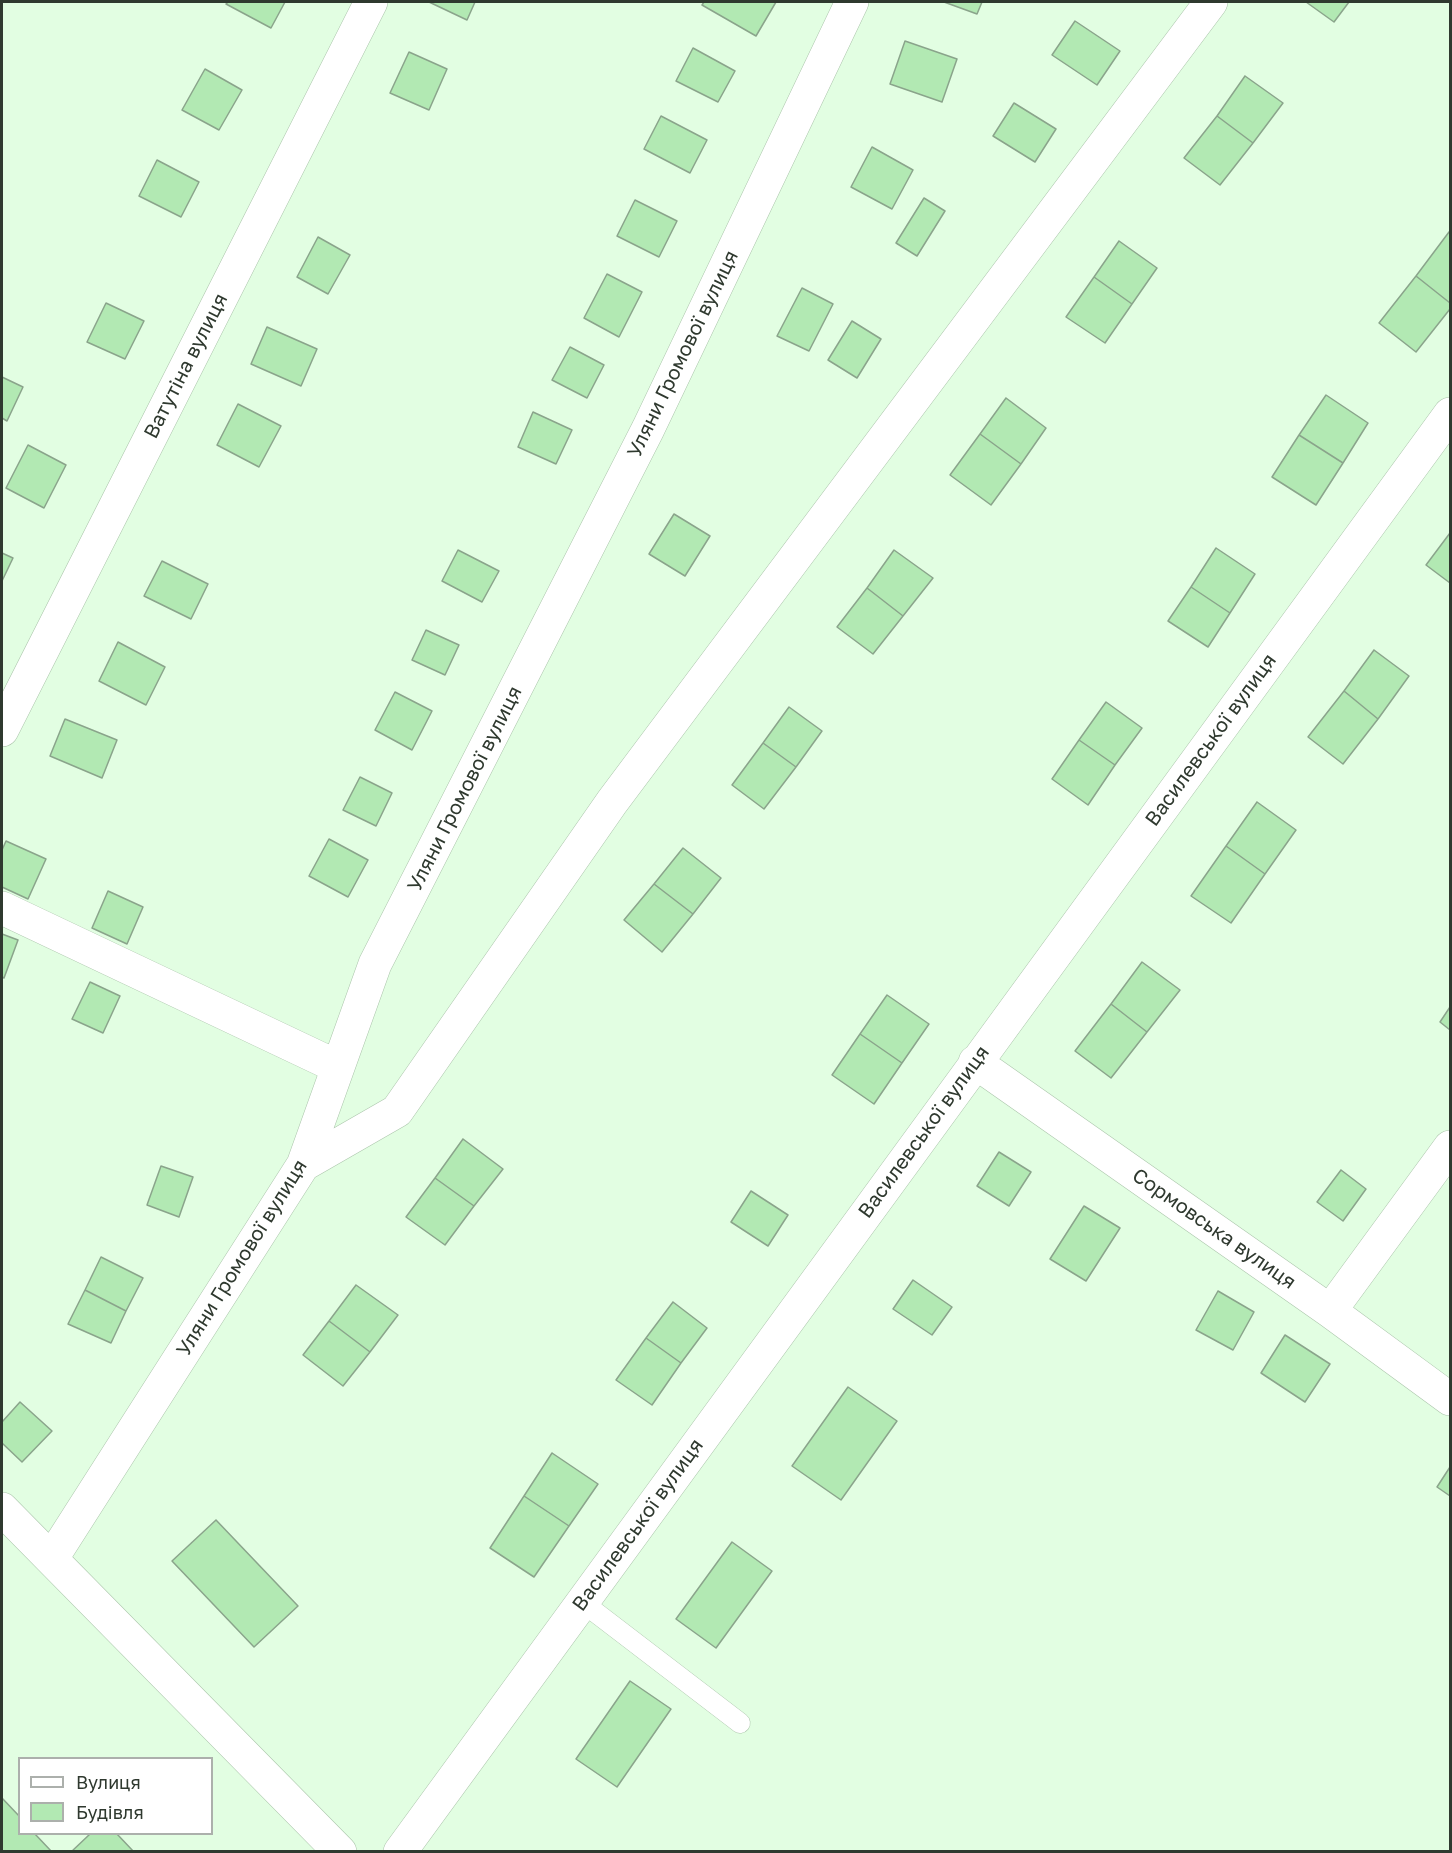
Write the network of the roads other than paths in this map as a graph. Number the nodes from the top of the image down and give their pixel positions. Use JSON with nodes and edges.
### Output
{"nodes":[{"id":1,"x":371,"y":2,"type":"edge"},
{"id":2,"x":852,"y":2,"type":"edge"},
{"id":3,"x":1211,"y":2,"type":"edge"},
{"id":4,"x":1450,"y":414,"type":"edge"},
{"id":5,"x":2,"y":730,"type":"edge"},
{"id":6,"x":2,"y":908,"type":"edge"},
{"id":7,"x":975,"y":1062,"type":"junction"},
{"id":8,"x":338,"y":1067,"type":"junction"},
{"id":9,"x":1450,"y":1147,"type":"edge"},
{"id":10,"x":303,"y":1165,"type":"junction"},
{"id":11,"x":1330,"y":1311,"type":"junction"},
{"id":12,"x":1450,"y":1400,"type":"edge"},
{"id":13,"x":2,"y":1509,"type":"edge"},
{"id":14,"x":52,"y":1558,"type":"junction"},
{"id":15,"x":582,"y":1602,"type":"junction"},
{"id":16,"x":740,"y":1723,"type":"dead end"},
{"id":17,"x":340,"y":1851,"type":"edge"},
{"id":18,"x":400,"y":1851,"type":"edge"}],
"edges":[{"from":1,"to":5,"type":"street","name":"Ватутіна вулиця"},
{"from":2,"to":8,"type":"street","name":"Уляни Громової вулиця"},
{"from":3,"to":10,"type":"street"},
{"from":4,"to":7,"type":"street","name":"Василевської вулиця"},
{"from":6,"to":8,"type":"street"},
{"from":7,"to":11,"type":"street","name":"Сормовська вулиця"},
{"from":7,"to":15,"type":"street","name":"Василевської вулиця"},
{"from":8,"to":10,"type":"street","name":"Уляни Громової вулиця"},
{"from":9,"to":11,"type":"street"},
{"from":10,"to":14,"type":"street","name":"Уляни Громової вулиця"},
{"from":11,"to":12,"type":"street","name":"Сормовська вулиця"},
{"from":13,"to":14,"type":"street"},
{"from":14,"to":17,"type":"street"},
{"from":15,"to":16,"type":"lane"},
{"from":15,"to":18,"type":"street","name":"Василевської вулиця"}]}
